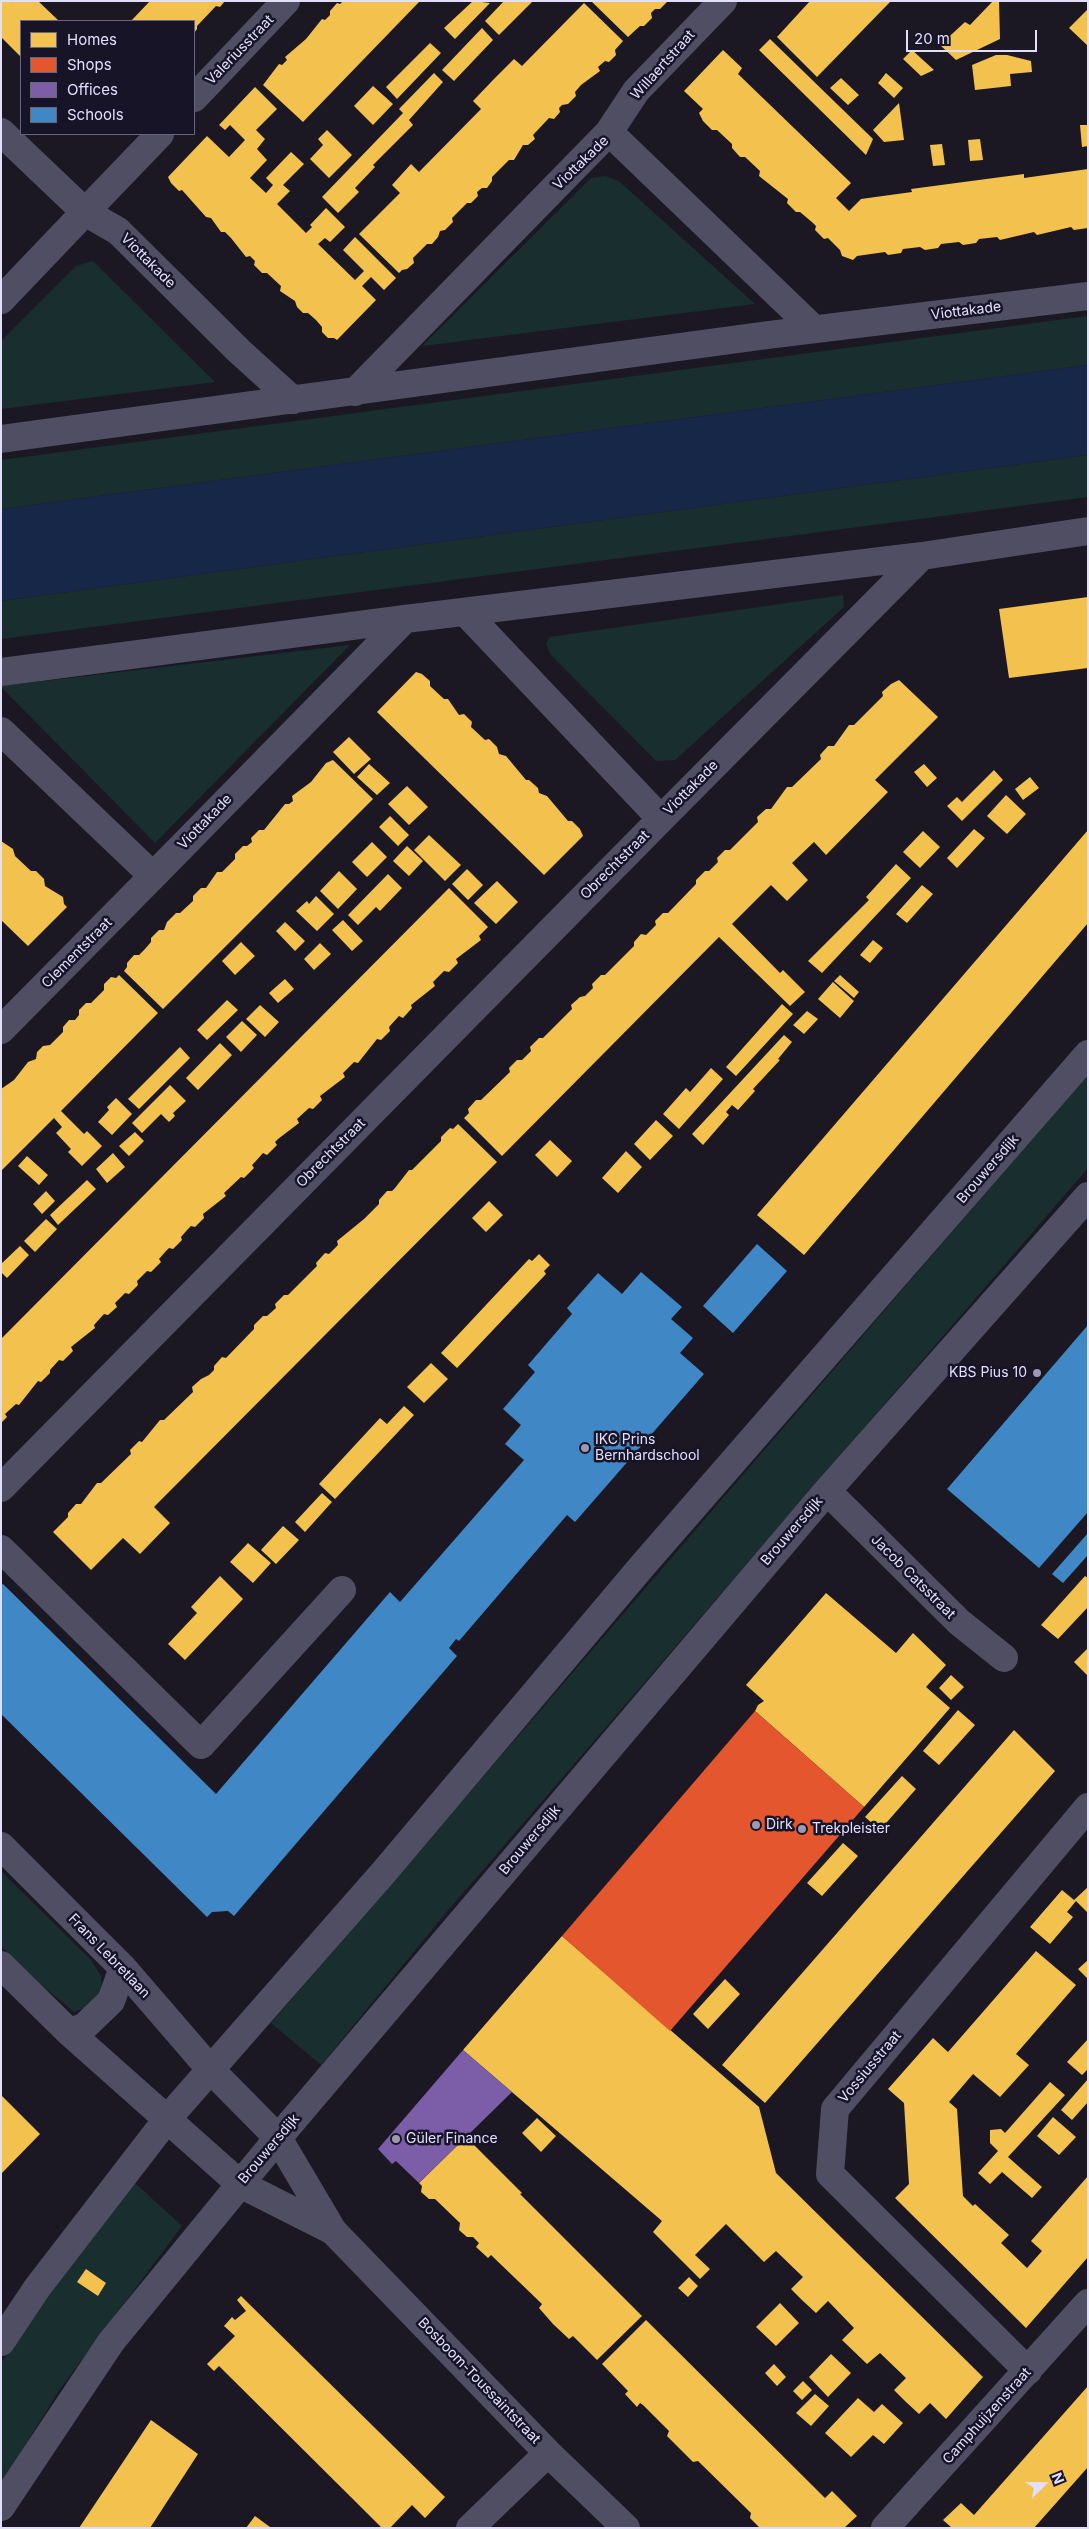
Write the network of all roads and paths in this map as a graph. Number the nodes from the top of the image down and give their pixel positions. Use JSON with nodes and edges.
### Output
{"nodes":[{"id":1,"x":286,"y":1,"type":"edge"},
{"id":2,"x":723,"y":1,"type":"edge"},
{"id":3,"x":195,"y":97,"type":"edge"},
{"id":4,"x":1,"y":132,"type":"edge"},
{"id":5,"x":609,"y":132,"type":"junction"},
{"id":6,"x":159,"y":135,"type":"edge"},
{"id":7,"x":85,"y":212,"type":"junction"},
{"id":8,"x":1088,"y":296,"type":"edge"},
{"id":9,"x":1,"y":300,"type":"edge"},
{"id":10,"x":814,"y":329,"type":"junction"},
{"id":11,"x":355,"y":392,"type":"junction"},
{"id":12,"x":293,"y":400,"type":"junction"},
{"id":13,"x":1,"y":440,"type":"edge"},
{"id":14,"x":1088,"y":531,"type":"edge"},
{"id":15,"x":922,"y":556,"type":"junction"},
{"id":16,"x":466,"y":613,"type":"junction"},
{"id":17,"x":405,"y":619,"type":"junction"},
{"id":18,"x":1,"y":672,"type":"edge"},
{"id":19,"x":1,"y":731,"type":"edge"},
{"id":20,"x":661,"y":819,"type":"junction"},
{"id":21,"x":153,"y":876,"type":"junction"},
{"id":22,"x":1,"y":1030,"type":"edge"},
{"id":23,"x":1088,"y":1054,"type":"edge"},
{"id":24,"x":1088,"y":1196,"type":"edge"},
{"id":25,"x":1,"y":1488,"type":"edge"},
{"id":26,"x":827,"y":1491,"type":"junction"},
{"id":27,"x":1,"y":1550,"type":"edge"},
{"id":28,"x":342,"y":1590,"type":"dead end"},
{"id":29,"x":1004,"y":1658,"type":"dead end"},
{"id":30,"x":1088,"y":1807,"type":"edge"},
{"id":31,"x":1,"y":1846,"type":"edge"},
{"id":32,"x":1,"y":1965,"type":"edge"},
{"id":33,"x":124,"y":1968,"type":"junction"},
{"id":34,"x":69,"y":2032,"type":"junction"},
{"id":35,"x":211,"y":2070,"type":"junction"},
{"id":36,"x":168,"y":2118,"type":"junction"},
{"id":37,"x":278,"y":2138,"type":"junction"},
{"id":38,"x":240,"y":2184,"type":"junction"},
{"id":39,"x":333,"y":2231,"type":"junction"},
{"id":40,"x":1088,"y":2303,"type":"edge"},
{"id":41,"x":1,"y":2342,"type":"edge"},
{"id":42,"x":1028,"y":2371,"type":"junction"},
{"id":43,"x":548,"y":2453,"type":"junction"},
{"id":44,"x":1,"y":2507,"type":"edge"},
{"id":45,"x":470,"y":2528,"type":"edge"},
{"id":46,"x":626,"y":2528,"type":"edge"},
{"id":47,"x":885,"y":2528,"type":"edge"}],
"edges":[{"from":1,"to":3,"type":"street","name":"Valeriusstraat"},
{"from":2,"to":5,"type":"street","name":"Willaertstraat"},
{"from":4,"to":7,"type":"street","name":"Viottakade"},
{"from":5,"to":10,"type":"street","name":"Viottakade"},
{"from":5,"to":11,"type":"street","name":"Viottakade"},
{"from":6,"to":7,"type":"street"},
{"from":7,"to":9,"type":"street"},
{"from":7,"to":12,"type":"street","name":"Viottakade"},
{"from":8,"to":10,"type":"street","name":"Viottakade"},
{"from":10,"to":11,"type":"street","name":"Viottakade"},
{"from":11,"to":12,"type":"street","name":"Viottakade"},
{"from":12,"to":13,"type":"street","name":"Viottakade"},
{"from":14,"to":15,"type":"street"},
{"from":15,"to":16,"type":"street"},
{"from":15,"to":20,"type":"street","name":"Viottakade"},
{"from":16,"to":17,"type":"street"},
{"from":16,"to":20,"type":"street","name":"Viottakade"},
{"from":17,"to":18,"type":"street"},
{"from":17,"to":21,"type":"street","name":"Viottakade"},
{"from":19,"to":21,"type":"street"},
{"from":20,"to":25,"type":"street","name":"Obrechtstraat"},
{"from":21,"to":22,"type":"street","name":"Clementstraat"},
{"from":23,"to":35,"type":"street","name":"Brouwersdijk"},
{"from":24,"to":26,"type":"street","name":"Brouwersdijk"},
{"from":26,"to":29,"type":"street","name":"Jacob Catsstraat"},
{"from":26,"to":37,"type":"street","name":"Brouwersdijk"},
{"from":27,"to":28,"type":"street"},
{"from":30,"to":42,"type":"street","name":"Vossiusstraat"},
{"from":31,"to":33,"type":"street","name":"Frans Lebretlaan"},
{"from":32,"to":34,"type":"street"},
{"from":33,"to":34,"type":"street"},
{"from":33,"to":35,"type":"street","name":"Frans Lebretlaan"},
{"from":34,"to":36,"type":"street"},
{"from":35,"to":36,"type":"street","name":"Brouwersdijk"},
{"from":35,"to":37,"type":"street","name":"Bosboom-Toussaintstraat"},
{"from":36,"to":38,"type":"street","name":"Bosboom-Toussaintstraat"},
{"from":36,"to":41,"type":"street","name":"Brouwersdijk"},
{"from":37,"to":38,"type":"street","name":"Brouwersdijk"},
{"from":37,"to":39,"type":"street","name":"Bosboom-Toussaintstraat"},
{"from":38,"to":39,"type":"street","name":"Bosboom-Toussaintstraat"},
{"from":38,"to":44,"type":"street","name":"Brouwersdijk"},
{"from":39,"to":43,"type":"street","name":"Bosboom-Toussaintstraat"},
{"from":40,"to":42,"type":"street","name":"Camphuijzenstraat"},
{"from":42,"to":47,"type":"street","name":"Camphuijzenstraat"},
{"from":43,"to":45,"type":"street"},
{"from":43,"to":46,"type":"street","name":"Bosboom-Toussaintstraat"}]}
